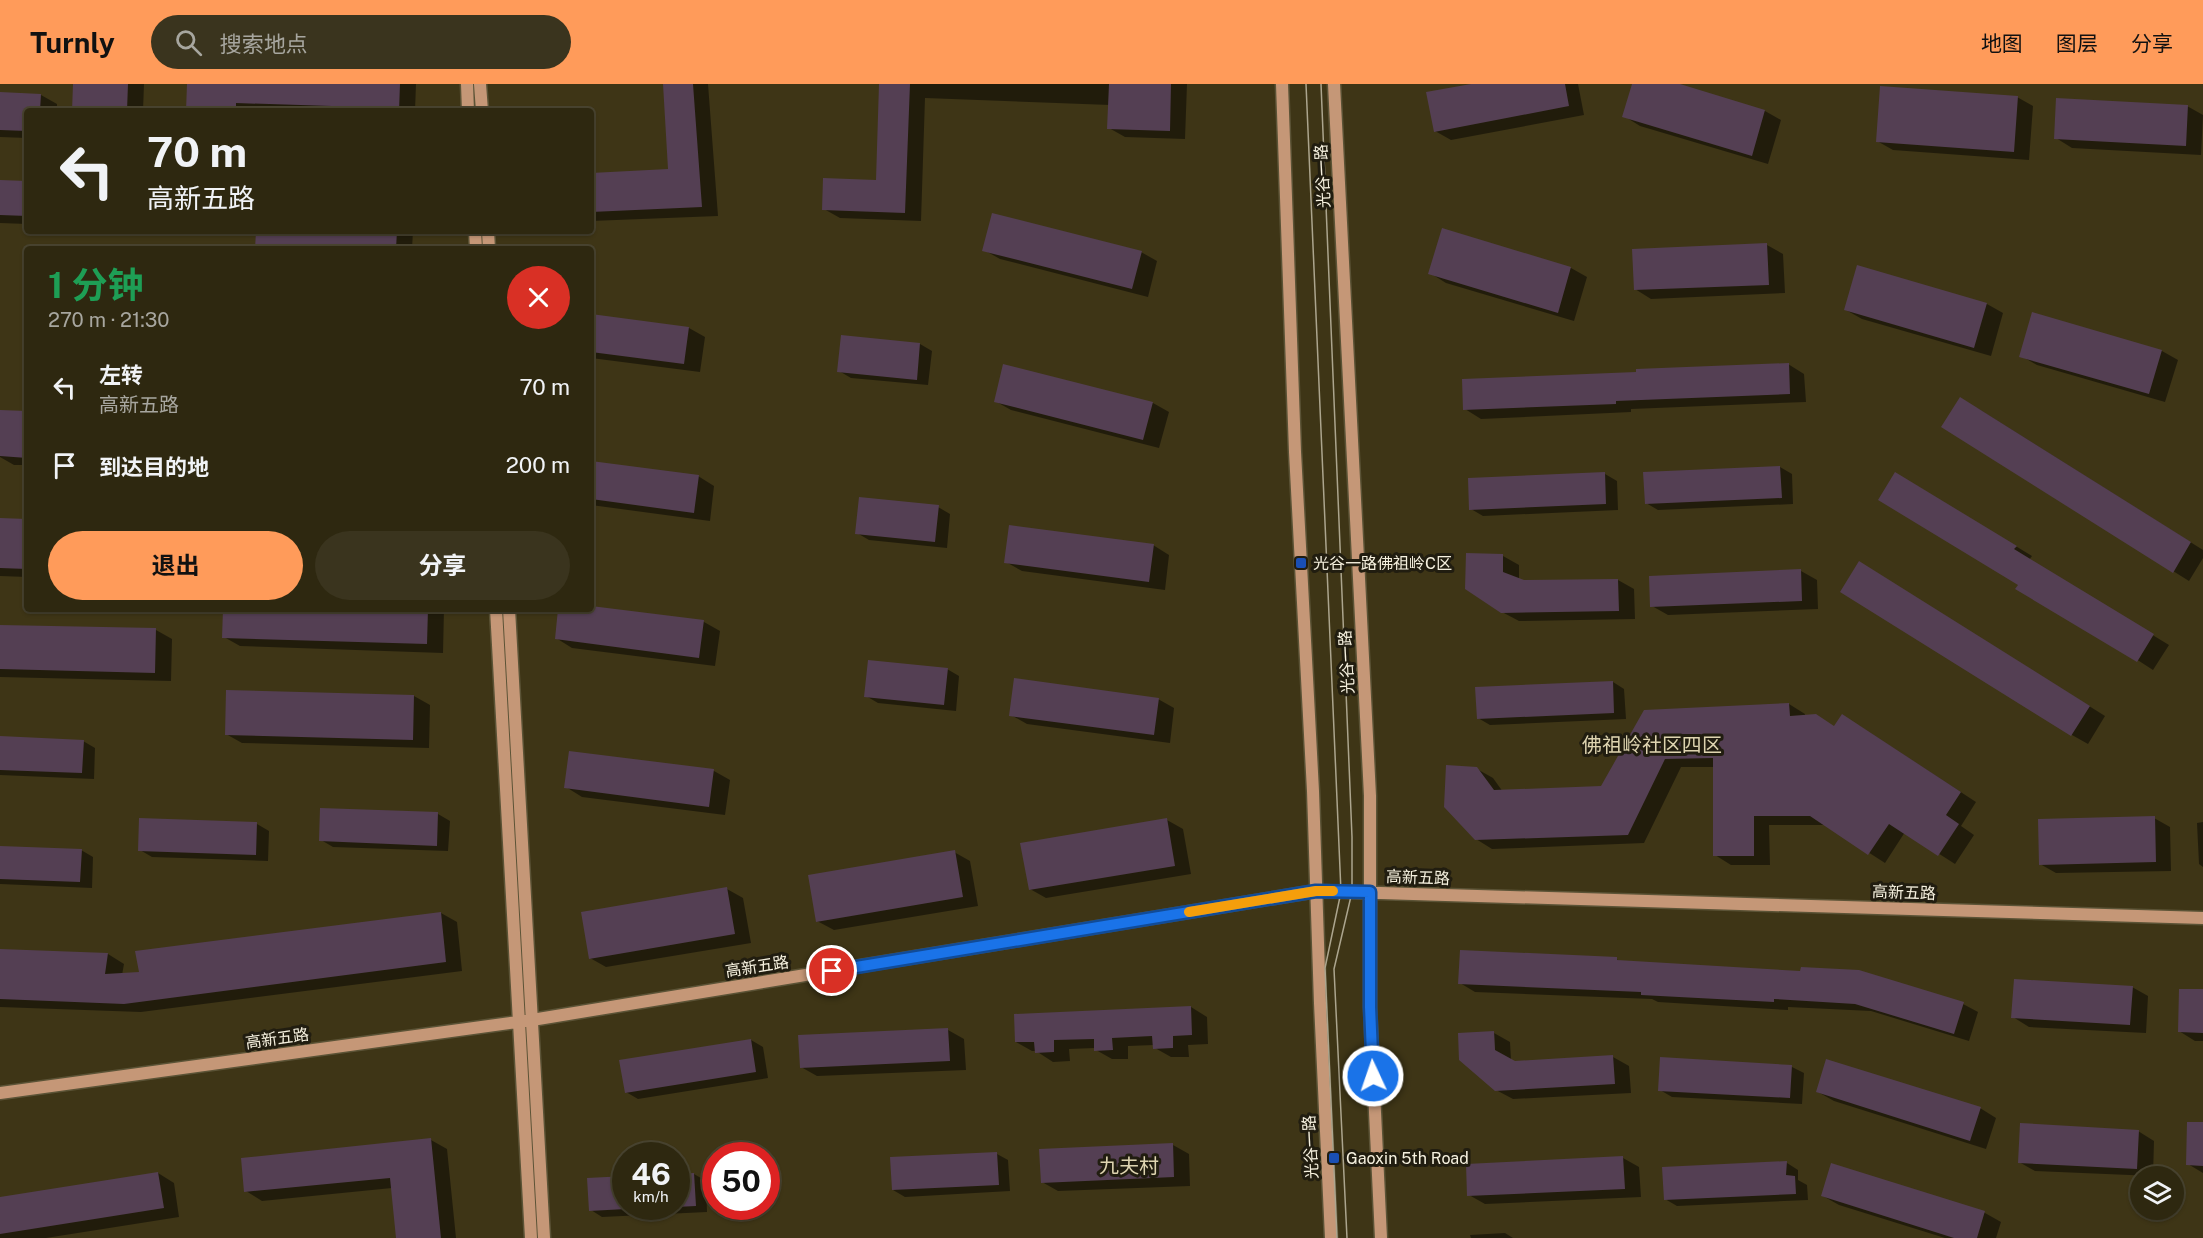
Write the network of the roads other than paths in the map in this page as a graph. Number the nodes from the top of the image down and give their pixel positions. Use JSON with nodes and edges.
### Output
{"nodes":[{"id":1,"x":467,"y":84,"type":"edge"},
{"id":2,"x":480,"y":84,"type":"edge"},
{"id":3,"x":1282,"y":84,"type":"edge"},
{"id":4,"x":1334,"y":84,"type":"edge"},
{"id":5,"x":468,"y":108,"type":"edge"},
{"id":6,"x":482,"y":108,"type":"edge"},
{"id":7,"x":496,"y":612,"type":"edge"},
{"id":8,"x":509,"y":612,"type":"edge"},
{"id":9,"x":1316,"y":891,"type":"junction"},
{"id":10,"x":1370,"y":892,"type":"junction"},
{"id":11,"x":2203,"y":918,"type":"edge"},
{"id":12,"x":532,"y":1020,"type":"junction"},
{"id":13,"x":519,"y":1022,"type":"junction"},
{"id":14,"x":0,"y":1093,"type":"edge"},
{"id":15,"x":531,"y":1238,"type":"edge"},
{"id":16,"x":544,"y":1238,"type":"edge"},
{"id":17,"x":1331,"y":1238,"type":"edge"},
{"id":18,"x":1381,"y":1238,"type":"edge"}],
"edges":[{"from":1,"to":5,"type":"main road"},
{"from":2,"to":6,"type":"main road"},
{"from":3,"to":9,"type":"main road","name":"光谷一路"},
{"from":4,"to":10,"type":"main road","name":"光谷一路"},
{"from":7,"to":13,"type":"main road"},
{"from":8,"to":12,"type":"main road"},
{"from":9,"to":10,"type":"main road","name":"高新五路"},
{"from":9,"to":12,"type":"main road","name":"高新五路"},
{"from":9,"to":17,"type":"main road","name":"光谷一路"},
{"from":10,"to":11,"type":"main road","name":"高新五路"},
{"from":10,"to":18,"type":"main road","name":"光谷一路"},
{"from":12,"to":13,"type":"main road","name":"高新五路"},
{"from":12,"to":16,"type":"main road"},
{"from":13,"to":14,"type":"main road","name":"高新五路"},
{"from":13,"to":15,"type":"main road"}]}
